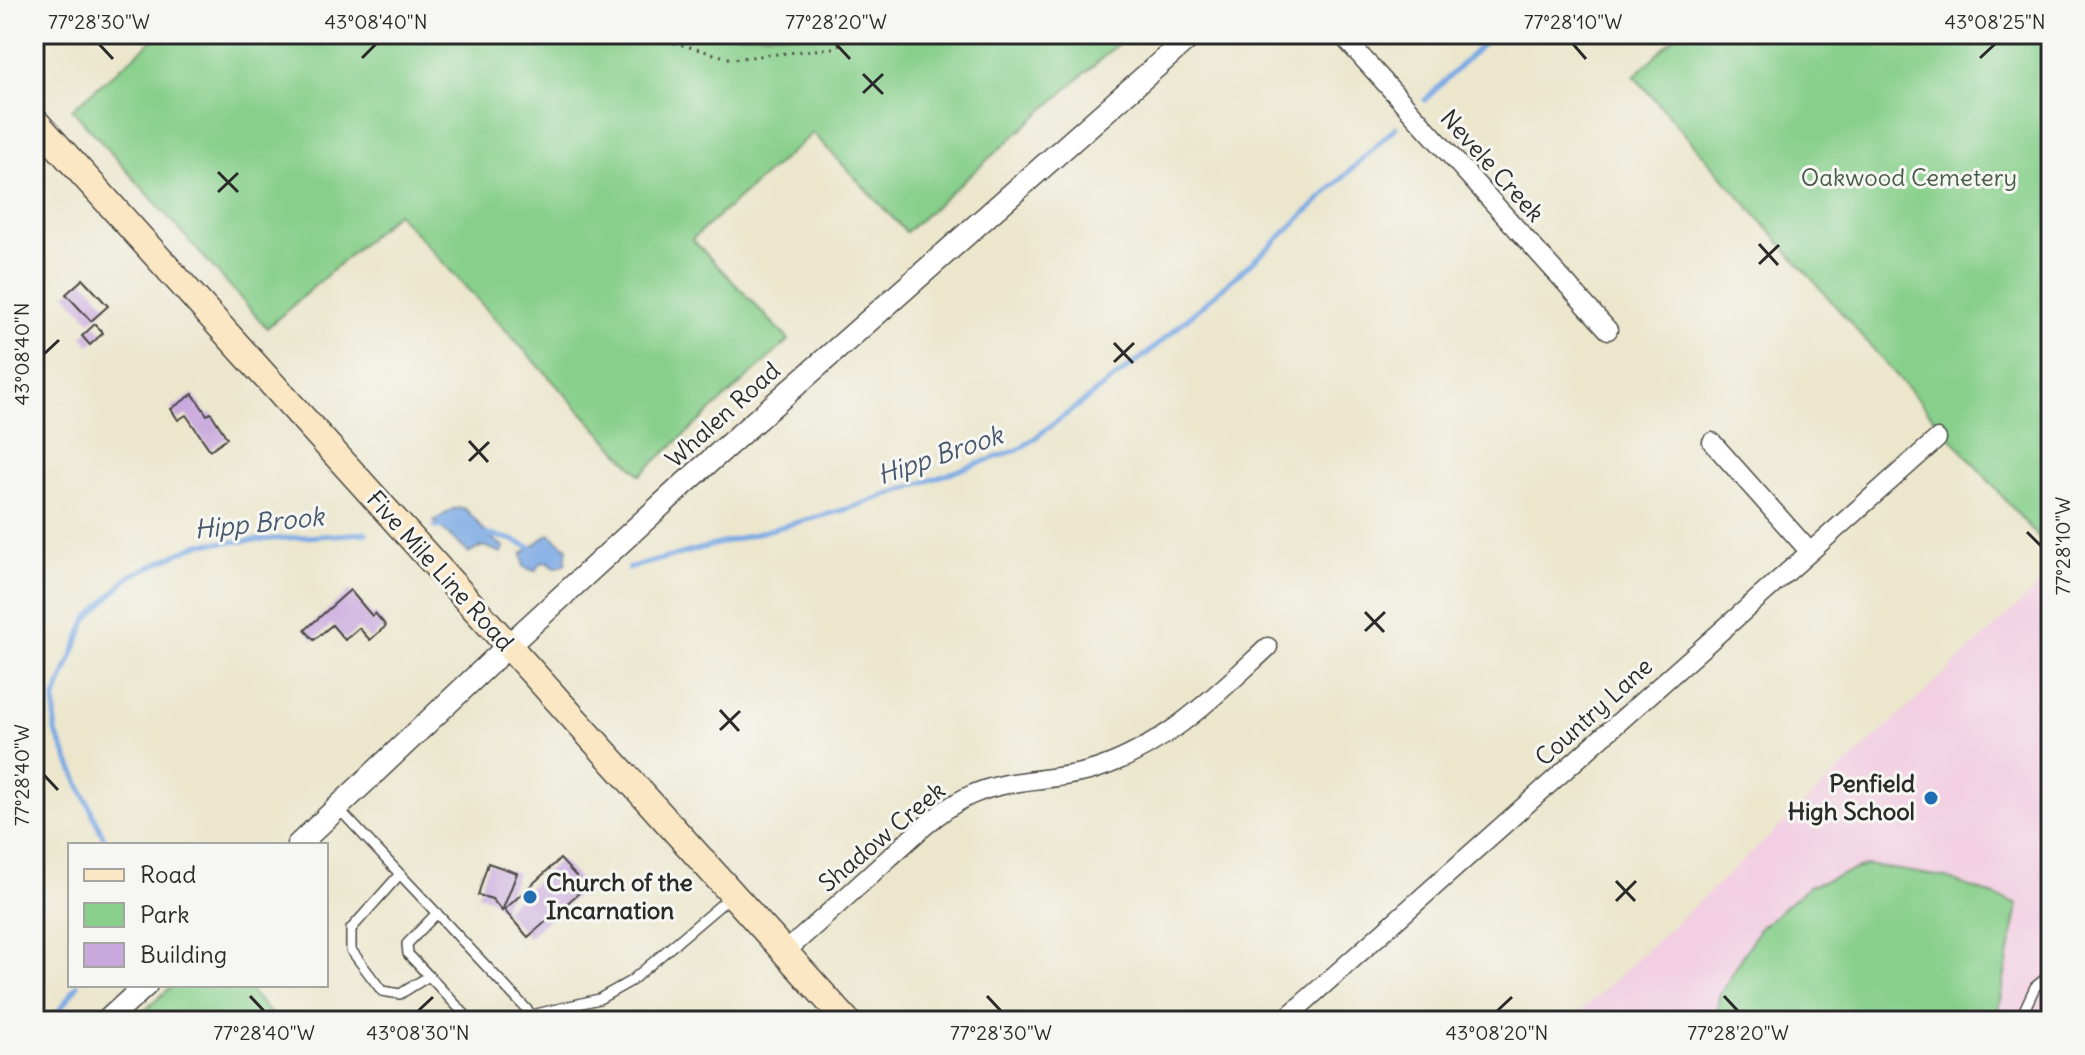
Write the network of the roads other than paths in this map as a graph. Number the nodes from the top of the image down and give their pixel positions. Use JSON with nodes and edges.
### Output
{"nodes":[{"id":1,"x":1193,"y":34,"type":"edge"},
{"id":2,"x":1341,"y":34,"type":"edge"},
{"id":3,"x":34,"y":120,"type":"edge"},
{"id":4,"x":1608,"y":330,"type":"dead end"},
{"id":5,"x":1937,"y":439,"type":"dead end"},
{"id":6,"x":1712,"y":442,"type":"dead end"},
{"id":7,"x":1810,"y":552,"type":"junction"},
{"id":8,"x":508,"y":646,"type":"junction"},
{"id":9,"x":1268,"y":647,"type":"dead end"},
{"id":10,"x":338,"y":808,"type":"junction"},
{"id":11,"x":300,"y":843,"type":"edge"},
{"id":12,"x":400,"y":874,"type":"junction"},
{"id":13,"x":733,"y":894,"type":"junction"},
{"id":14,"x":437,"y":913,"type":"junction"},
{"id":15,"x":785,"y":952,"type":"junction"},
{"id":16,"x":2051,"y":974,"type":"edge"},
{"id":17,"x":429,"y":976,"type":"junction"},
{"id":18,"x":144,"y":987,"type":"edge"},
{"id":19,"x":528,"y":1018,"type":"edge"},
{"id":20,"x":2020,"y":1018,"type":"edge"},
{"id":21,"x":107,"y":1021,"type":"edge"},
{"id":22,"x":471,"y":1021,"type":"edge"},
{"id":23,"x":847,"y":1021,"type":"edge"},
{"id":24,"x":1283,"y":1021,"type":"edge"}],
"edges":[{"from":1,"to":8,"type":"street","name":"Whalen Road"},
{"from":2,"to":4,"type":"street","name":"Nevele Creek"},
{"from":3,"to":8,"type":"main road","name":"Five Mile Line Road"},
{"from":5,"to":7,"type":"street","name":"Country Lane"},
{"from":6,"to":7,"type":"street"},
{"from":7,"to":24,"type":"street","name":"Country Lane"},
{"from":8,"to":10,"type":"street","name":"Whalen Road"},
{"from":8,"to":13,"type":"main road","name":"Five Mile Line Road"},
{"from":9,"to":15,"type":"street","name":"Shadow Creek"},
{"from":10,"to":11,"type":"street","name":"Whalen Road"},
{"from":10,"to":12,"type":"lane"},
{"from":12,"to":14,"type":"lane"},
{"from":12,"to":17,"type":"lane"},
{"from":13,"to":15,"type":"main road","name":"Five Mile Line Road"},
{"from":13,"to":19,"type":"lane"},
{"from":14,"to":17,"type":"lane"},
{"from":14,"to":19,"type":"lane"},
{"from":15,"to":23,"type":"main road","name":"Five Mile Line Road"},
{"from":16,"to":20,"type":"lane"},
{"from":17,"to":22,"type":"lane"},
{"from":18,"to":21,"type":"street"}]}
